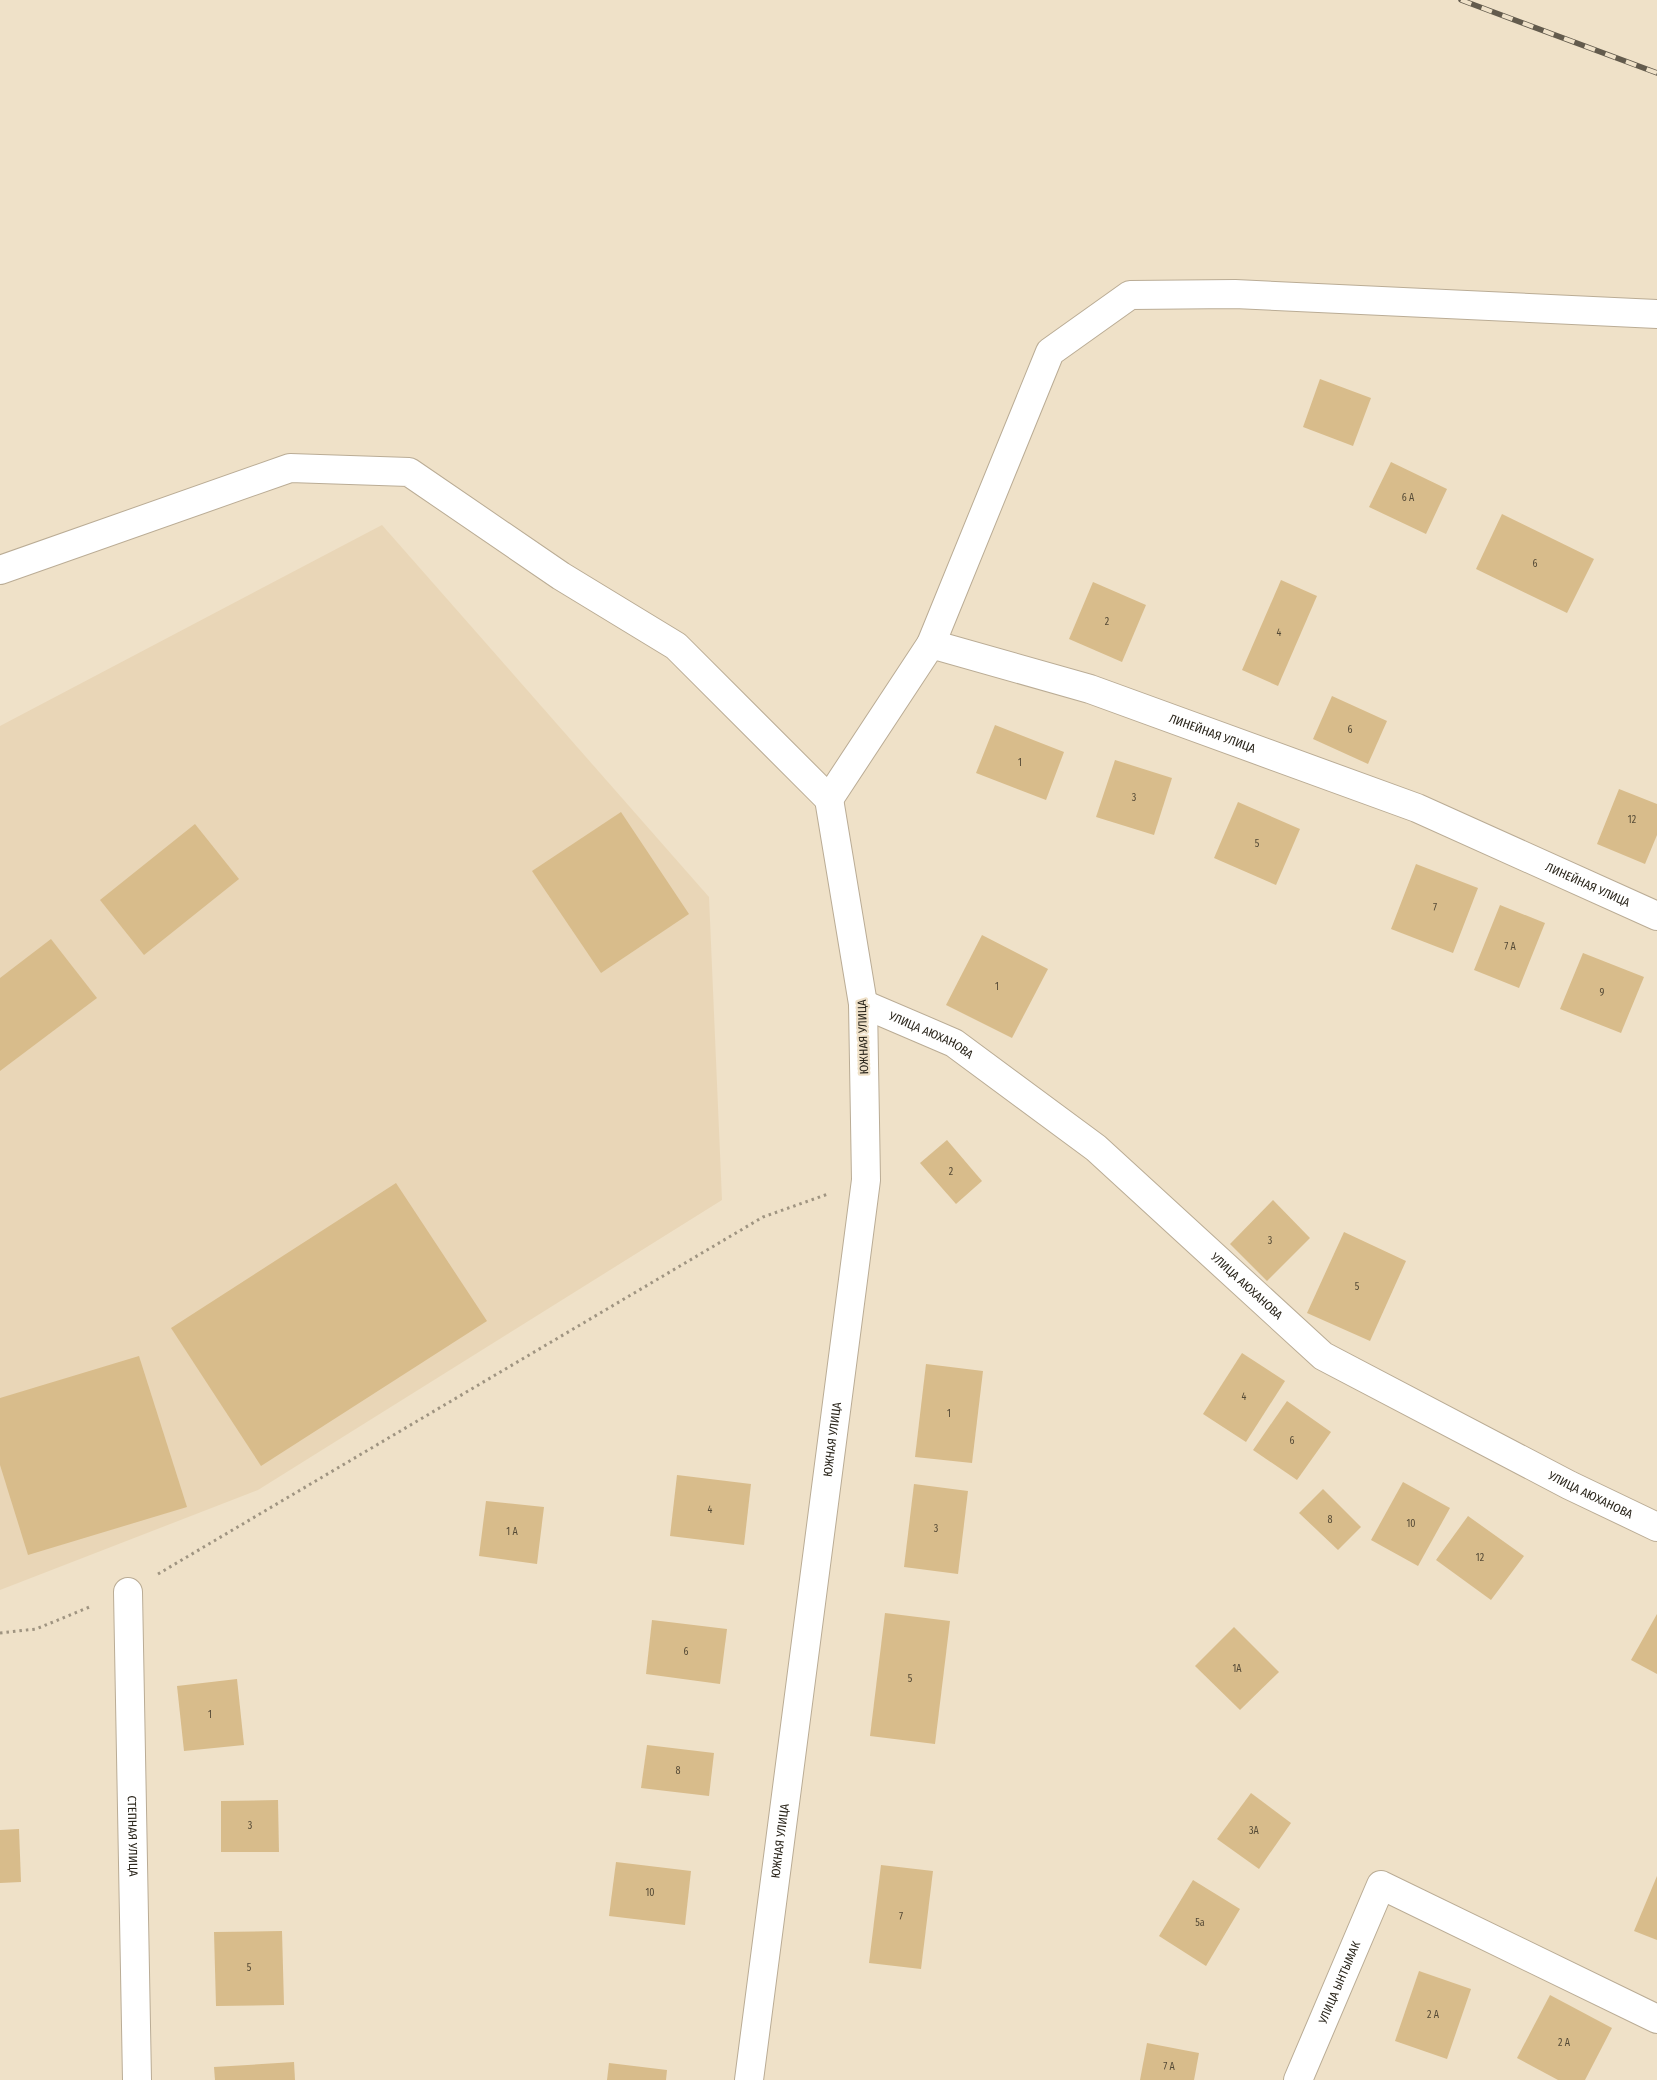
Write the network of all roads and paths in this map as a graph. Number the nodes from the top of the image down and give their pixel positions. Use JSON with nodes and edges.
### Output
{"nodes":[{"id":1,"x":1657,"y":314,"type":"edge"},
{"id":2,"x":0,"y":570,"type":"edge"},
{"id":3,"x":931,"y":644,"type":"junction"},
{"id":4,"x":829,"y":799,"type":"junction"},
{"id":5,"x":1657,"y":916,"type":"edge"},
{"id":6,"x":863,"y":1004,"type":"junction"},
{"id":7,"x":866,"y":1180,"type":"junction"},
{"id":8,"x":1657,"y":1527,"type":"edge"},
{"id":9,"x":128,"y":1592,"type":"junction"},
{"id":10,"x":0,"y":1633,"type":"edge"},
{"id":11,"x":1657,"y":2018,"type":"edge"},
{"id":12,"x":137,"y":2080,"type":"edge"},
{"id":13,"x":749,"y":2080,"type":"edge"},
{"id":14,"x":1298,"y":2080,"type":"edge"}],
"edges":[{"from":1,"to":3,"type":"street"},
{"from":2,"to":4,"type":"street"},
{"from":3,"to":4,"type":"street"},
{"from":3,"to":5,"type":"street","name":"ЛИНЕЙНАЯ УЛИЦА"},
{"from":4,"to":6,"type":"street","name":"ЮЖНАЯ УЛИЦА"},
{"from":6,"to":7,"type":"street","name":"ЮЖНАЯ УЛИЦА"},
{"from":6,"to":8,"type":"street","name":"УЛИЦА АЮХАНОВА"},
{"from":7,"to":9,"type":"path"},
{"from":7,"to":13,"type":"street","name":"ЮЖНАЯ УЛИЦА"},
{"from":9,"to":10,"type":"path"},
{"from":9,"to":12,"type":"street","name":"СТЕПНАЯ УЛИЦА"},
{"from":11,"to":14,"type":"street","name":"УЛИЦА ЫНТЫМАК"}]}
